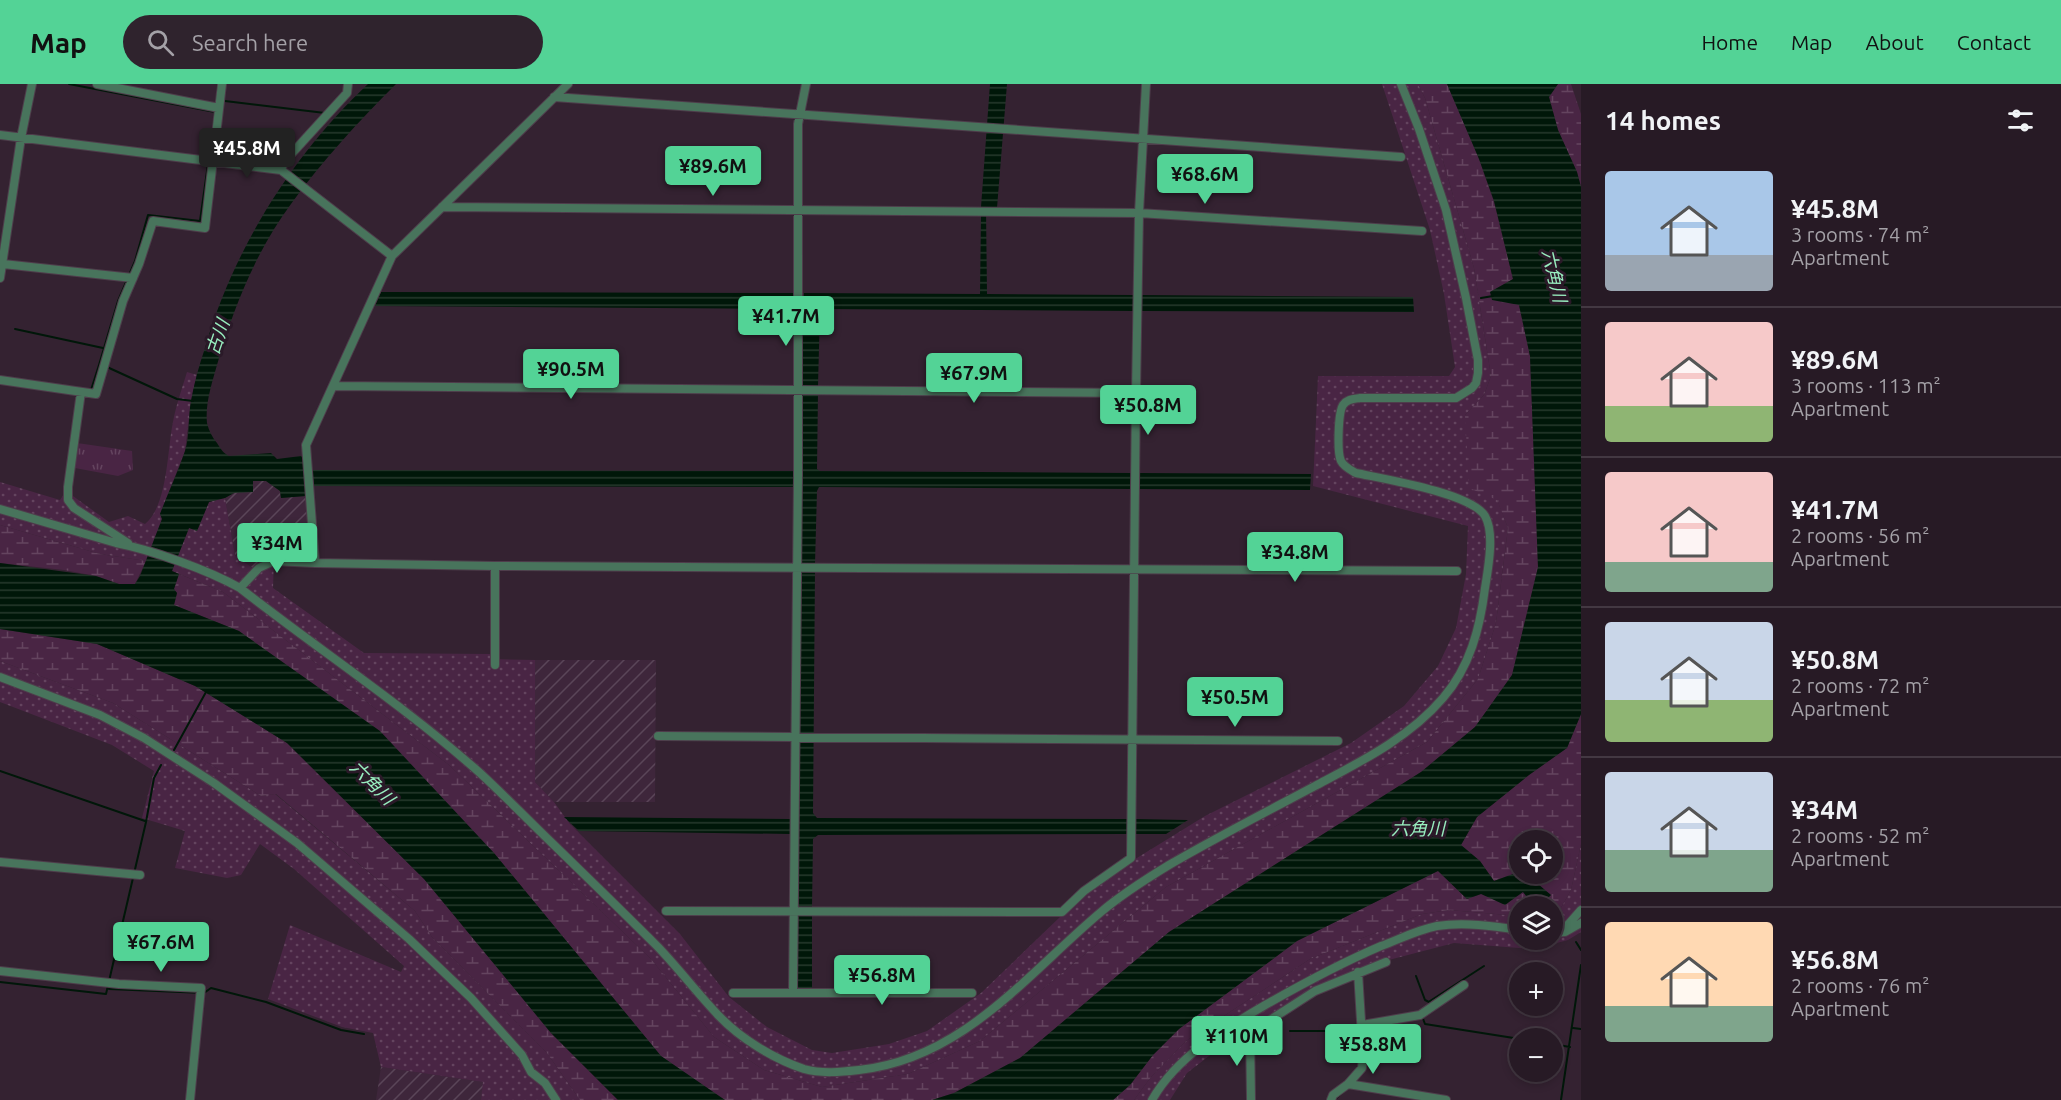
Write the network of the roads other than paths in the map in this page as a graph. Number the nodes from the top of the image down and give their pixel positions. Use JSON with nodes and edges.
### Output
{"nodes":[{"id":1,"x":32,"y":84,"type":"edge"},
{"id":2,"x":97,"y":84,"type":"edge"},
{"id":3,"x":222,"y":84,"type":"edge"},
{"id":4,"x":348,"y":84,"type":"edge"},
{"id":5,"x":568,"y":84,"type":"edge"},
{"id":6,"x":806,"y":84,"type":"edge"},
{"id":7,"x":1146,"y":84,"type":"edge"},
{"id":8,"x":1401,"y":84,"type":"edge"},
{"id":9,"x":554,"y":97,"type":"junction"},
{"id":10,"x":215,"y":107,"type":"junction"},
{"id":11,"x":800,"y":114,"type":"junction"},
{"id":12,"x":0,"y":135,"type":"edge"},
{"id":13,"x":21,"y":138,"type":"junction"},
{"id":14,"x":1142,"y":138,"type":"junction"},
{"id":15,"x":1401,"y":158,"type":"dead end"},
{"id":16,"x":213,"y":162,"type":"junction"},
{"id":17,"x":281,"y":170,"type":"junction"},
{"id":18,"x":442,"y":207,"type":"junction"},
{"id":19,"x":799,"y":211,"type":"junction"},
{"id":20,"x":1139,"y":213,"type":"junction"},
{"id":21,"x":1422,"y":231,"type":"dead end"},
{"id":22,"x":392,"y":256,"type":"junction"},
{"id":23,"x":2,"y":271,"type":"edge"},
{"id":24,"x":129,"y":277,"type":"junction"},
{"id":25,"x":0,"y":380,"type":"edge"},
{"id":26,"x":334,"y":386,"type":"junction"},
{"id":27,"x":798,"y":389,"type":"junction"},
{"id":28,"x":81,"y":392,"type":"junction"},
{"id":29,"x":1136,"y":393,"type":"junction"},
{"id":30,"x":0,"y":509,"type":"edge"},
{"id":31,"x":135,"y":547,"type":"junction"},
{"id":32,"x":315,"y":563,"type":"junction"},
{"id":33,"x":495,"y":566,"type":"junction"},
{"id":34,"x":797,"y":568,"type":"junction"},
{"id":35,"x":1134,"y":568,"type":"junction"},
{"id":36,"x":1457,"y":572,"type":"dead end"},
{"id":37,"x":240,"y":588,"type":"junction"},
{"id":38,"x":495,"y":665,"type":"dead end"},
{"id":39,"x":0,"y":677,"type":"edge"},
{"id":40,"x":658,"y":736,"type":"dead end"},
{"id":41,"x":795,"y":737,"type":"junction"},
{"id":42,"x":1132,"y":740,"type":"junction"},
{"id":43,"x":1338,"y":741,"type":"dead end"},
{"id":44,"x":0,"y":862,"type":"edge"},
{"id":45,"x":140,"y":875,"type":"dead end"},
{"id":46,"x":1581,"y":910,"type":"edge"},
{"id":47,"x":666,"y":911,"type":"dead end"},
{"id":48,"x":793,"y":912,"type":"junction"},
{"id":49,"x":1581,"y":923,"type":"edge"},
{"id":50,"x":1563,"y":928,"type":"edge"},
{"id":51,"x":1509,"y":929,"type":"edge"},
{"id":52,"x":1563,"y":932,"type":"edge"},
{"id":53,"x":1386,"y":962,"type":"dead end"},
{"id":54,"x":0,"y":970,"type":"edge"},
{"id":55,"x":1358,"y":972,"type":"junction"},
{"id":56,"x":1464,"y":985,"type":"dead end"},
{"id":57,"x":733,"y":993,"type":"dead end"},
{"id":58,"x":793,"y":993,"type":"junction"},
{"id":59,"x":972,"y":993,"type":"dead end"},
{"id":60,"x":1362,"y":1029,"type":"junction"},
{"id":61,"x":1351,"y":1085,"type":"junction"},
{"id":62,"x":190,"y":1100,"type":"edge"},
{"id":63,"x":556,"y":1100,"type":"edge"},
{"id":64,"x":1152,"y":1100,"type":"edge"},
{"id":65,"x":1251,"y":1100,"type":"edge"},
{"id":66,"x":1331,"y":1100,"type":"edge"},
{"id":67,"x":1446,"y":1100,"type":"edge"}],
"edges":[{"from":1,"to":13,"type":"street"},
{"from":2,"to":10,"type":"street"},
{"from":3,"to":10,"type":"street"},
{"from":4,"to":17,"type":"street"},
{"from":5,"to":9,"type":"street"},
{"from":6,"to":11,"type":"street"},
{"from":7,"to":14,"type":"street"},
{"from":8,"to":37,"type":"street"},
{"from":9,"to":11,"type":"street"},
{"from":9,"to":18,"type":"street"},
{"from":10,"to":16,"type":"street"},
{"from":11,"to":14,"type":"street"},
{"from":11,"to":19,"type":"street"},
{"from":12,"to":13,"type":"street"},
{"from":13,"to":16,"type":"street"},
{"from":13,"to":23,"type":"street"},
{"from":14,"to":15,"type":"street"},
{"from":14,"to":20,"type":"street"},
{"from":16,"to":17,"type":"street"},
{"from":16,"to":24,"type":"street"},
{"from":17,"to":22,"type":"street"},
{"from":18,"to":19,"type":"street"},
{"from":18,"to":22,"type":"street"},
{"from":19,"to":20,"type":"street"},
{"from":19,"to":27,"type":"street"},
{"from":20,"to":21,"type":"street"},
{"from":20,"to":29,"type":"street"},
{"from":22,"to":26,"type":"street"},
{"from":23,"to":24,"type":"street"},
{"from":24,"to":28,"type":"street"},
{"from":25,"to":28,"type":"street"},
{"from":26,"to":27,"type":"street"},
{"from":26,"to":32,"type":"street"},
{"from":27,"to":29,"type":"street"},
{"from":27,"to":34,"type":"street"},
{"from":28,"to":31,"type":"street"},
{"from":29,"to":35,"type":"street"},
{"from":30,"to":31,"type":"street"},
{"from":31,"to":37,"type":"street"},
{"from":32,"to":33,"type":"street"},
{"from":32,"to":37,"type":"street"},
{"from":33,"to":34,"type":"street"},
{"from":33,"to":38,"type":"street"},
{"from":34,"to":35,"type":"street"},
{"from":34,"to":41,"type":"street"},
{"from":35,"to":36,"type":"street"},
{"from":35,"to":42,"type":"street"},
{"from":39,"to":63,"type":"street"},
{"from":40,"to":41,"type":"street"},
{"from":41,"to":42,"type":"street"},
{"from":41,"to":48,"type":"street"},
{"from":42,"to":43,"type":"street"},
{"from":42,"to":48,"type":"street"},
{"from":44,"to":45,"type":"street"},
{"from":46,"to":50,"type":"street"},
{"from":47,"to":48,"type":"street"},
{"from":48,"to":58,"type":"street"},
{"from":49,"to":52,"type":"street"},
{"from":51,"to":64,"type":"street"},
{"from":53,"to":55,"type":"street"},
{"from":54,"to":62,"type":"street"},
{"from":55,"to":60,"type":"street"},
{"from":55,"to":65,"type":"street"},
{"from":56,"to":60,"type":"street"},
{"from":57,"to":58,"type":"street"},
{"from":58,"to":59,"type":"street"},
{"from":60,"to":61,"type":"street"},
{"from":61,"to":66,"type":"street"},
{"from":61,"to":67,"type":"street"}]}
